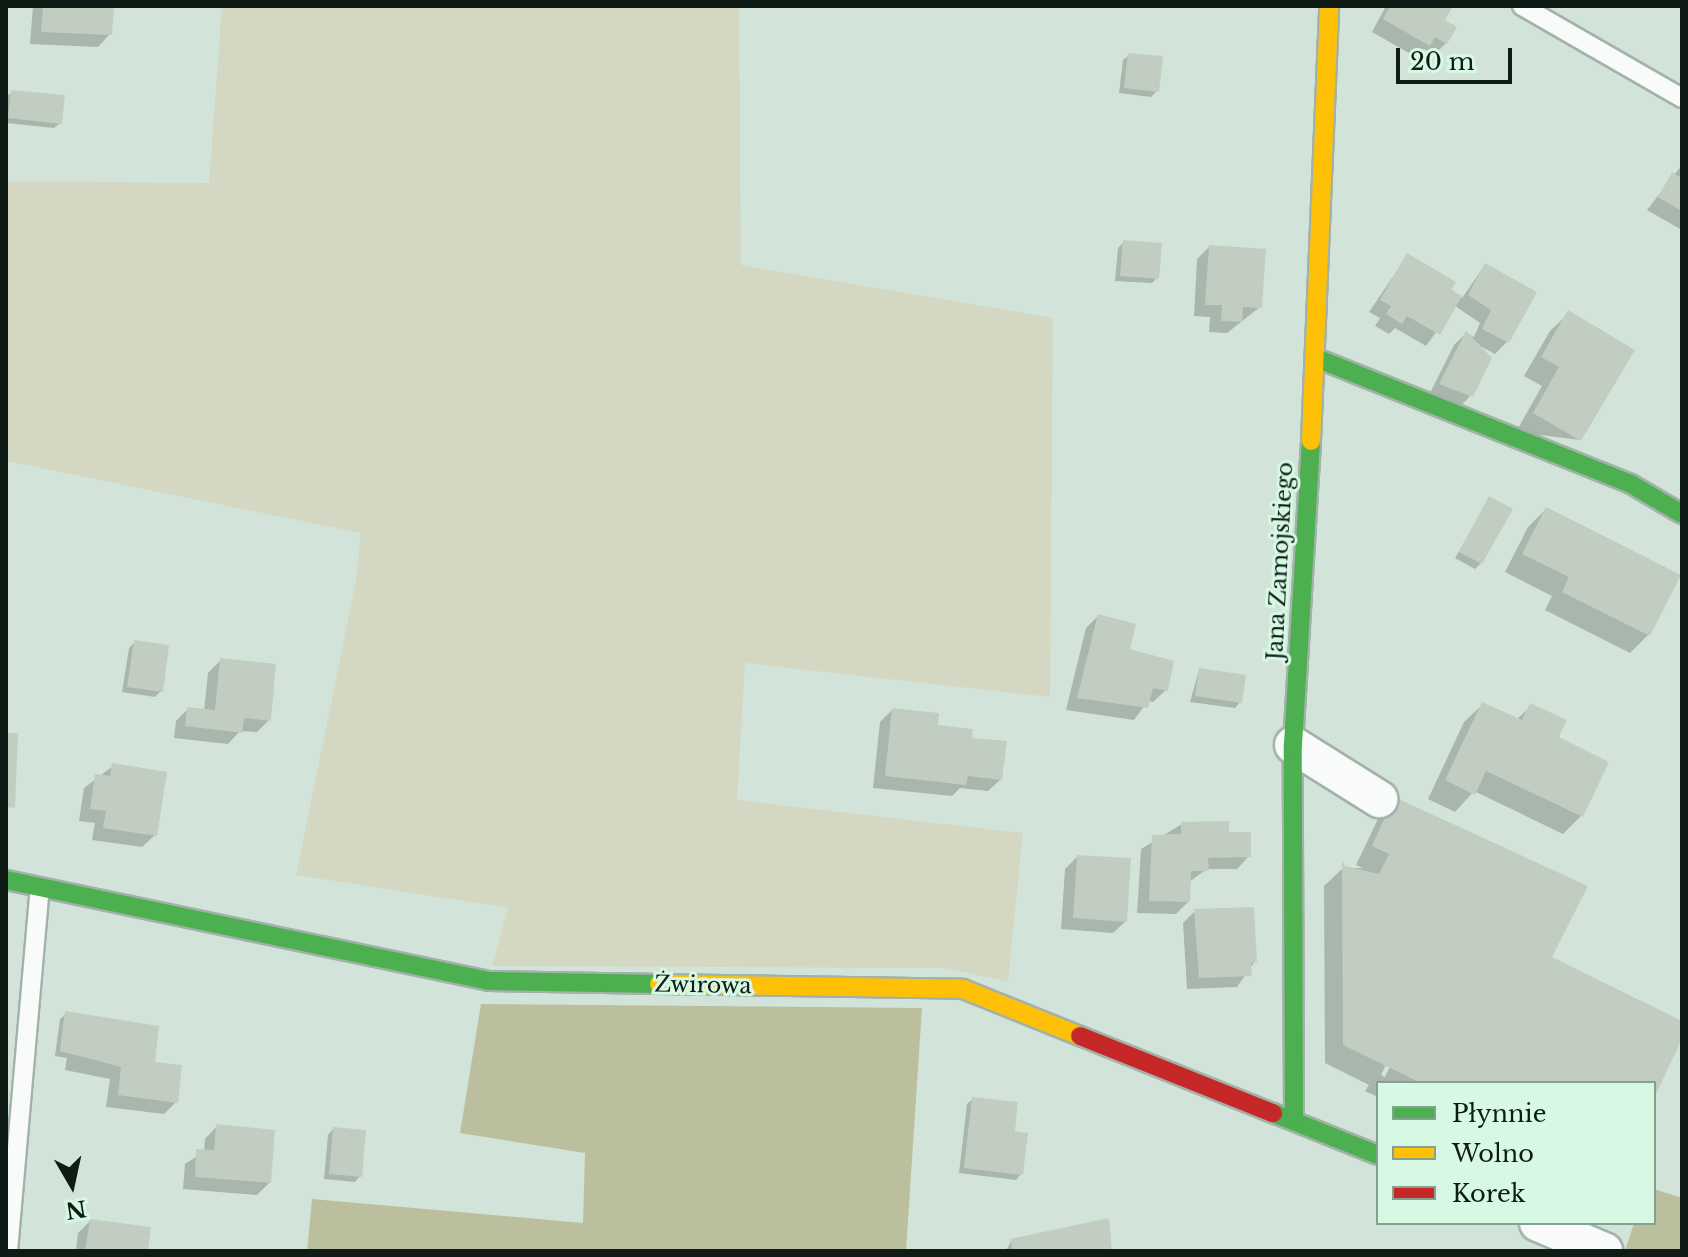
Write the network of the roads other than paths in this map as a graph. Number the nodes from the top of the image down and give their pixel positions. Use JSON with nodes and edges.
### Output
{"nodes":[{"id":1,"x":1329,"y":6,"type":"edge"},
{"id":2,"x":1522,"y":6,"type":"edge"},
{"id":3,"x":1682,"y":98,"type":"edge"},
{"id":4,"x":1316,"y":358,"type":"junction"},
{"id":5,"x":1682,"y":514,"type":"edge"},
{"id":6,"x":1293,"y":745,"type":"junction"},
{"id":7,"x":1379,"y":799,"type":"dead end"},
{"id":8,"x":6,"y":880,"type":"edge"},
{"id":9,"x":40,"y":887,"type":"junction"},
{"id":10,"x":1294,"y":1119,"type":"junction"},
{"id":11,"x":1376,"y":1154,"type":"edge"},
{"id":12,"x":1543,"y":1225,"type":"edge"},
{"id":13,"x":8,"y":1251,"type":"edge"},
{"id":14,"x":1604,"y":1251,"type":"edge"}],
"edges":[{"from":1,"to":4,"type":"street","name":"Jana Zamojskiego"},
{"from":2,"to":3,"type":"lane"},
{"from":4,"to":5,"type":"street"},
{"from":4,"to":6,"type":"street","name":"Jana Zamojskiego"},
{"from":6,"to":7,"type":"street"},
{"from":6,"to":10,"type":"street","name":"Jana Zamojskiego"},
{"from":8,"to":9,"type":"street","name":"Żwirowa"},
{"from":9,"to":10,"type":"street","name":"Żwirowa"},
{"from":9,"to":13,"type":"lane"},
{"from":10,"to":11,"type":"street","name":"Żwirowa"},
{"from":12,"to":14,"type":"street"}]}
